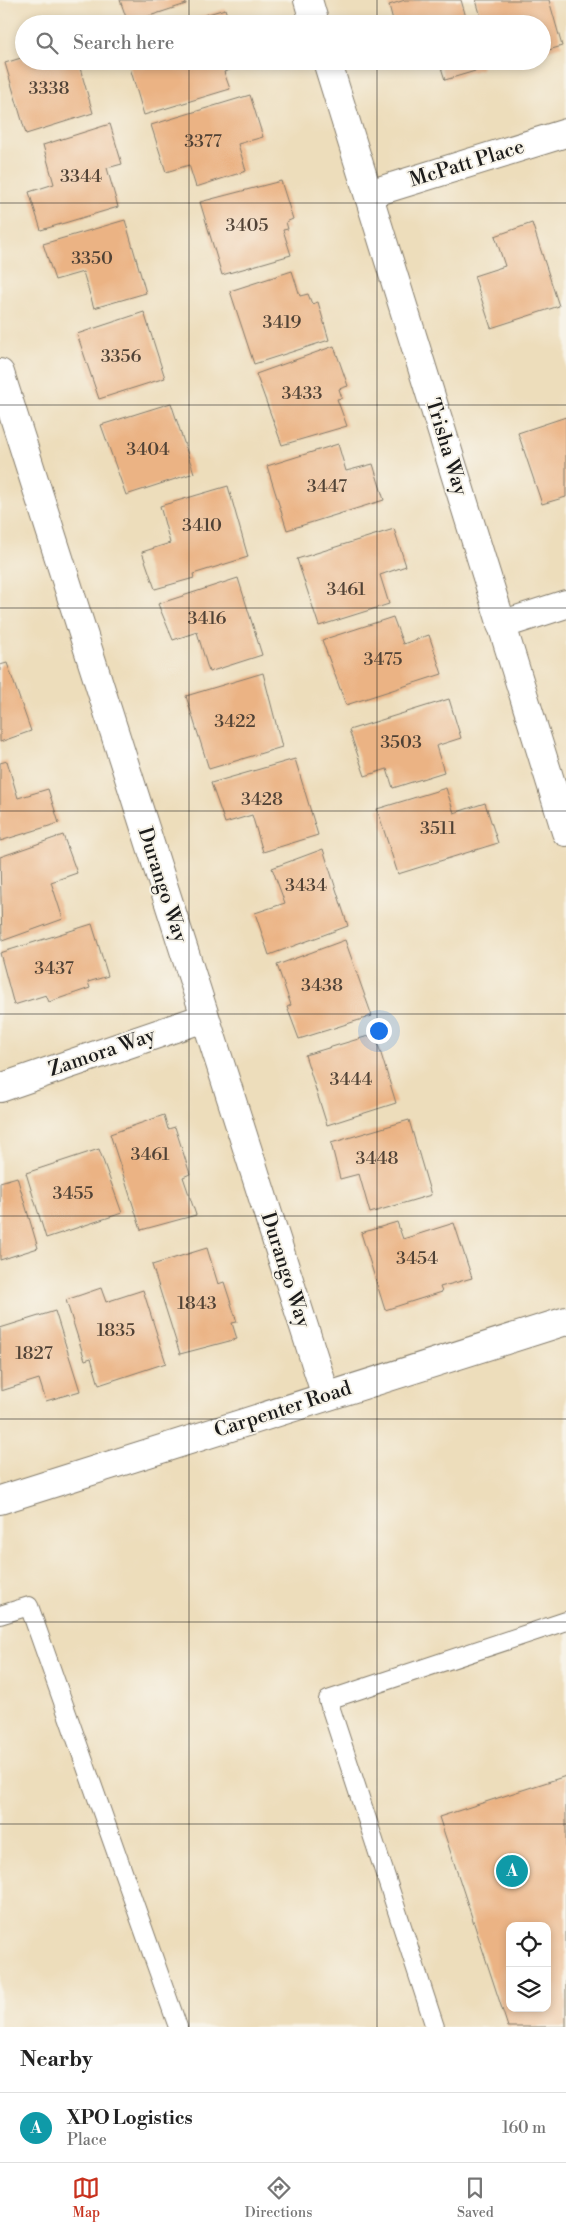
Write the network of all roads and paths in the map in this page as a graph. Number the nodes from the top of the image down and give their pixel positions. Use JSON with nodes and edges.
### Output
{"nodes":[{"id":1,"x":308,"y":0,"type":"edge"},
{"id":2,"x":313,"y":15,"type":"edge"},
{"id":3,"x":330,"y":70,"type":"edge"},
{"id":4,"x":566,"y":133,"type":"edge"},
{"id":5,"x":368,"y":194,"type":"junction"},
{"id":6,"x":0,"y":372,"type":"edge"},
{"id":7,"x":566,"y":604,"type":"edge"},
{"id":8,"x":501,"y":625,"type":"junction"},
{"id":9,"x":566,"y":832,"type":"edge"},
{"id":10,"x":204,"y":1018,"type":"junction"},
{"id":11,"x":0,"y":1088,"type":"edge"},
{"id":12,"x":566,"y":1321,"type":"edge"},
{"id":13,"x":326,"y":1396,"type":"junction"},
{"id":14,"x":0,"y":1500,"type":"edge"},
{"id":15,"x":0,"y":1615,"type":"edge"},
{"id":16,"x":566,"y":1621,"type":"edge"},
{"id":17,"x":178,"y":2027,"type":"edge"},
{"id":18,"x":435,"y":2027,"type":"edge"}],
"edges":[{"from":1,"to":2,"type":"street"},
{"from":3,"to":5,"type":"street","name":"Trisha Way"},
{"from":4,"to":5,"type":"street","name":"McPatt Place"},
{"from":5,"to":8,"type":"street","name":"Trisha Way"},
{"from":6,"to":10,"type":"street","name":"Durango Way"},
{"from":7,"to":8,"type":"street"},
{"from":8,"to":9,"type":"street","name":"Trisha Way"},
{"from":10,"to":11,"type":"street","name":"Zamora Way"},
{"from":10,"to":13,"type":"street","name":"Durango Way"},
{"from":12,"to":13,"type":"street","name":"Carpenter Road"},
{"from":13,"to":14,"type":"street","name":"Carpenter Road"},
{"from":15,"to":17,"type":"lane"},
{"from":16,"to":18,"type":"lane"}]}
